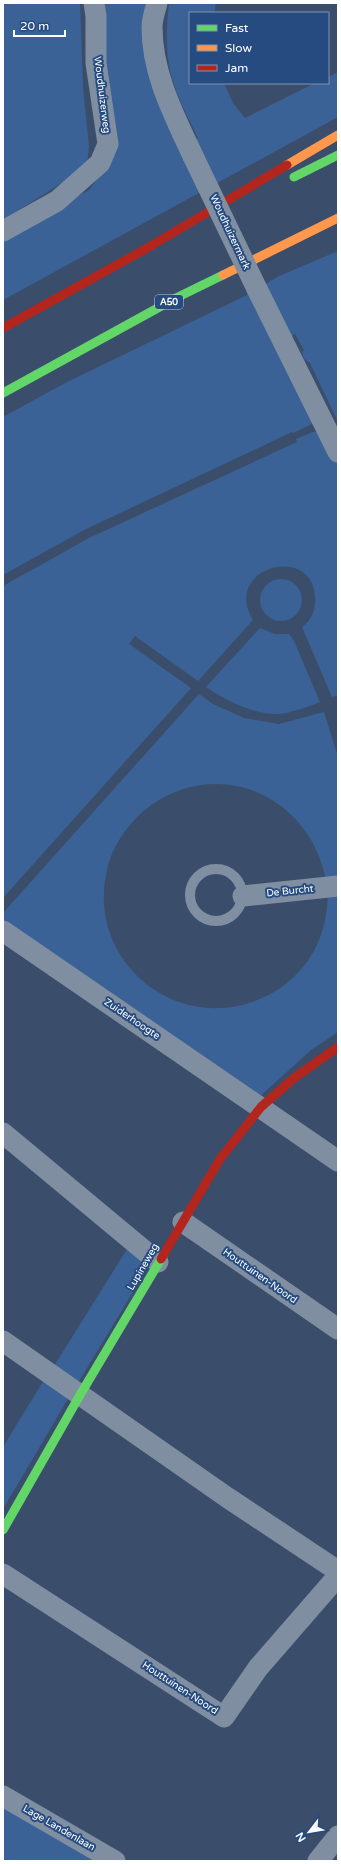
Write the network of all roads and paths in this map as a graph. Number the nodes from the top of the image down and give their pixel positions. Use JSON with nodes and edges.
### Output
{"nodes":[{"id":1,"x":94,"y":3,"type":"edge"},
{"id":2,"x":157,"y":3,"type":"edge"},
{"id":3,"x":338,"y":135,"type":"edge"},
{"id":4,"x":338,"y":155,"type":"edge"},
{"id":5,"x":282,"y":182,"type":"dead end"},
{"id":6,"x":247,"y":200,"type":"dead end"},
{"id":7,"x":338,"y":218,"type":"edge"},
{"id":8,"x":3,"y":231,"type":"edge"},
{"id":9,"x":149,"y":248,"type":"junction"},
{"id":10,"x":3,"y":328,"type":"edge"},
{"id":11,"x":3,"y":393,"type":"edge"},
{"id":12,"x":338,"y":452,"type":"edge"},
{"id":13,"x":338,"y":886,"type":"edge"},
{"id":14,"x":243,"y":896,"type":"junction"},
{"id":15,"x":3,"y":931,"type":"edge"},
{"id":16,"x":338,"y":1047,"type":"edge"},
{"id":17,"x":261,"y":1107,"type":"junction"},
{"id":18,"x":3,"y":1133,"type":"edge"},
{"id":19,"x":338,"y":1161,"type":"edge"},
{"id":20,"x":183,"y":1222,"type":"junction"},
{"id":21,"x":158,"y":1262,"type":"junction"},
{"id":22,"x":338,"y":1329,"type":"edge"},
{"id":23,"x":3,"y":1341,"type":"edge"},
{"id":24,"x":80,"y":1395,"type":"junction"},
{"id":25,"x":3,"y":1530,"type":"edge"},
{"id":26,"x":338,"y":1571,"type":"edge"},
{"id":27,"x":3,"y":1574,"type":"edge"},
{"id":28,"x":338,"y":1576,"type":"edge"},
{"id":29,"x":3,"y":1796,"type":"edge"},
{"id":30,"x":338,"y":1836,"type":"edge"},
{"id":31,"x":114,"y":1861,"type":"edge"},
{"id":32,"x":318,"y":1861,"type":"edge"}],
"edges":[{"from":1,"to":8,"type":"street","name":"Woudhuizerweg"},
{"from":2,"to":12,"type":"street","name":"Woudhuizermark","bridge":true},
{"from":3,"to":9,"type":"main road"},
{"from":4,"to":5,"type":"main road"},
{"from":6,"to":9,"type":"main road"},
{"from":7,"to":11,"type":"main road","number":"A50"},
{"from":9,"to":10,"type":"main road"},
{"from":13,"to":14,"type":"street","name":"De Burcht"},
{"from":14,"to":14,"type":"lane"},
{"from":15,"to":17,"type":"street","name":"Zuiderhoogte"},
{"from":16,"to":17,"type":"main road","name":"Lupineweg"},
{"from":17,"to":19,"type":"street"},
{"from":17,"to":20,"type":"main road","name":"Lupineweg"},
{"from":18,"to":21,"type":"street"},
{"from":20,"to":21,"type":"main road","name":"Lupineweg"},
{"from":20,"to":22,"type":"street","name":"Houttuinen-Noord"},
{"from":21,"to":24,"type":"main road","name":"Lupineweg"},
{"from":23,"to":24,"type":"street"},
{"from":24,"to":25,"type":"main road","name":"Lupineweg"},
{"from":24,"to":26,"type":"street"},
{"from":27,"to":28,"type":"street","name":"Houttuinen-Noord"},
{"from":29,"to":31,"type":"street","name":"Lage Landenlaan"},
{"from":30,"to":32,"type":"street"}]}
